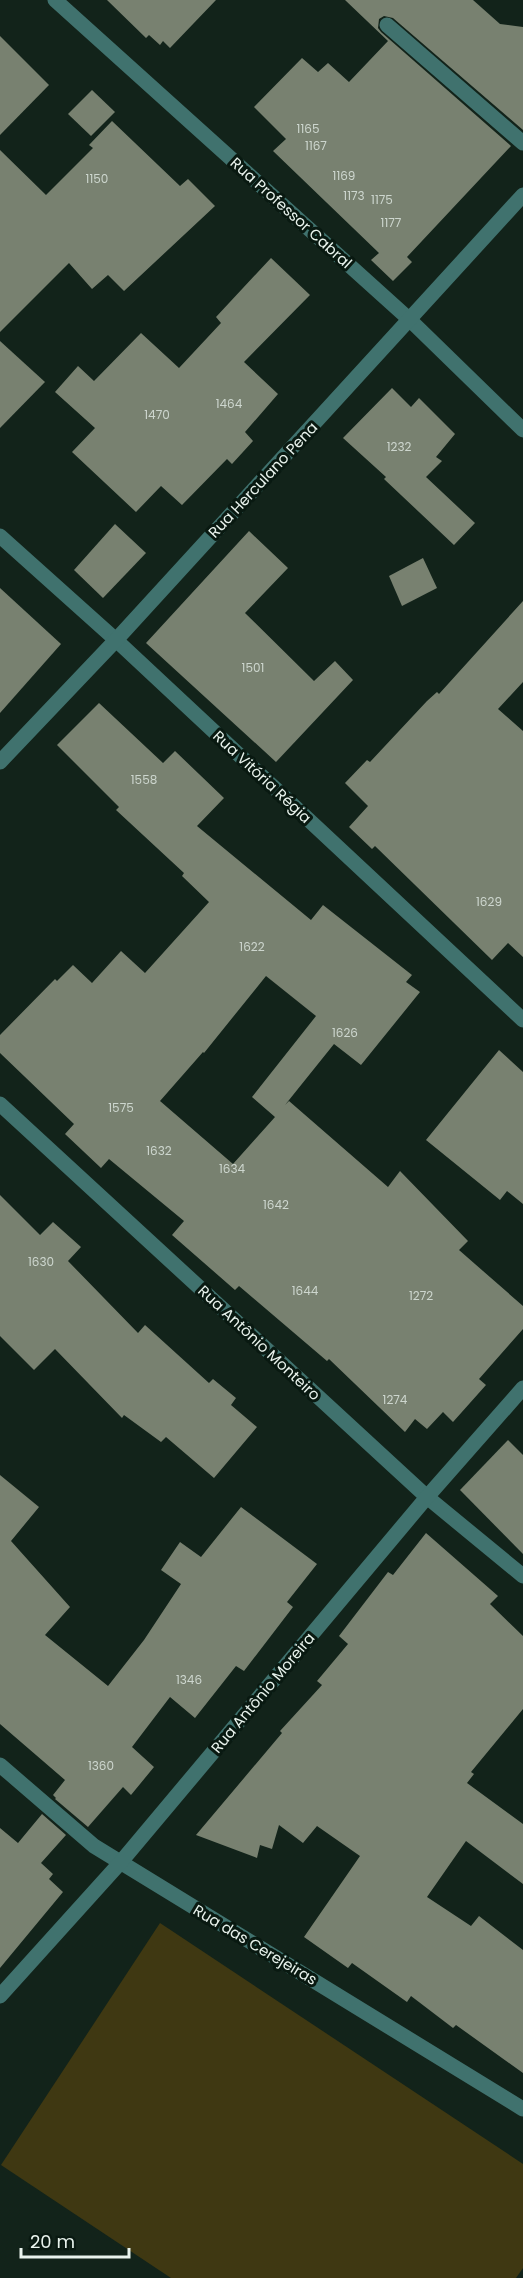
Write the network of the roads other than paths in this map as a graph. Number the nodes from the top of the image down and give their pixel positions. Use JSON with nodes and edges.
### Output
{"nodes":[{"id":1,"x":55,"y":0,"type":"edge"},
{"id":2,"x":387,"y":25,"type":"dead end"},
{"id":3,"x":523,"y":143,"type":"edge"},
{"id":4,"x":523,"y":195,"type":"edge"},
{"id":5,"x":410,"y":320,"type":"junction"},
{"id":6,"x":523,"y":430,"type":"edge"},
{"id":7,"x":0,"y":536,"type":"edge"},
{"id":8,"x":116,"y":640,"type":"junction"},
{"id":9,"x":0,"y":762,"type":"edge"},
{"id":10,"x":523,"y":1020,"type":"edge"},
{"id":11,"x":0,"y":1104,"type":"edge"},
{"id":12,"x":523,"y":1388,"type":"edge"},
{"id":13,"x":427,"y":1497,"type":"junction"},
{"id":14,"x":523,"y":1576,"type":"edge"},
{"id":15,"x":0,"y":1765,"type":"edge"},
{"id":16,"x":120,"y":1863,"type":"junction"},
{"id":17,"x":0,"y":1996,"type":"edge"},
{"id":18,"x":523,"y":2109,"type":"edge"}],
"edges":[{"from":1,"to":5,"type":"street","name":"Rua Professor Cabral"},
{"from":2,"to":3,"type":"street"},
{"from":4,"to":5,"type":"street","name":"Rua Herculano Pena"},
{"from":5,"to":6,"type":"street","name":"Rua Professor Cabral"},
{"from":5,"to":8,"type":"street","name":"Rua Herculano Pena"},
{"from":7,"to":8,"type":"street","name":"Rua Vitória Régia"},
{"from":8,"to":9,"type":"street","name":"Rua Herculano Pena"},
{"from":8,"to":10,"type":"street","name":"Rua Vitória Régia"},
{"from":11,"to":13,"type":"street","name":"Rua Antônio Monteiro"},
{"from":12,"to":13,"type":"street","name":"Rua Antônio Moreira"},
{"from":13,"to":14,"type":"street","name":"Rua Antônio Monteiro"},
{"from":13,"to":16,"type":"street","name":"Rua Antônio Moreira"},
{"from":15,"to":16,"type":"street","name":"Rua das Cerejeiras"},
{"from":16,"to":17,"type":"street","name":"Rua Antônio Moreira"},
{"from":16,"to":18,"type":"street","name":"Rua das Cerejeiras"}]}
